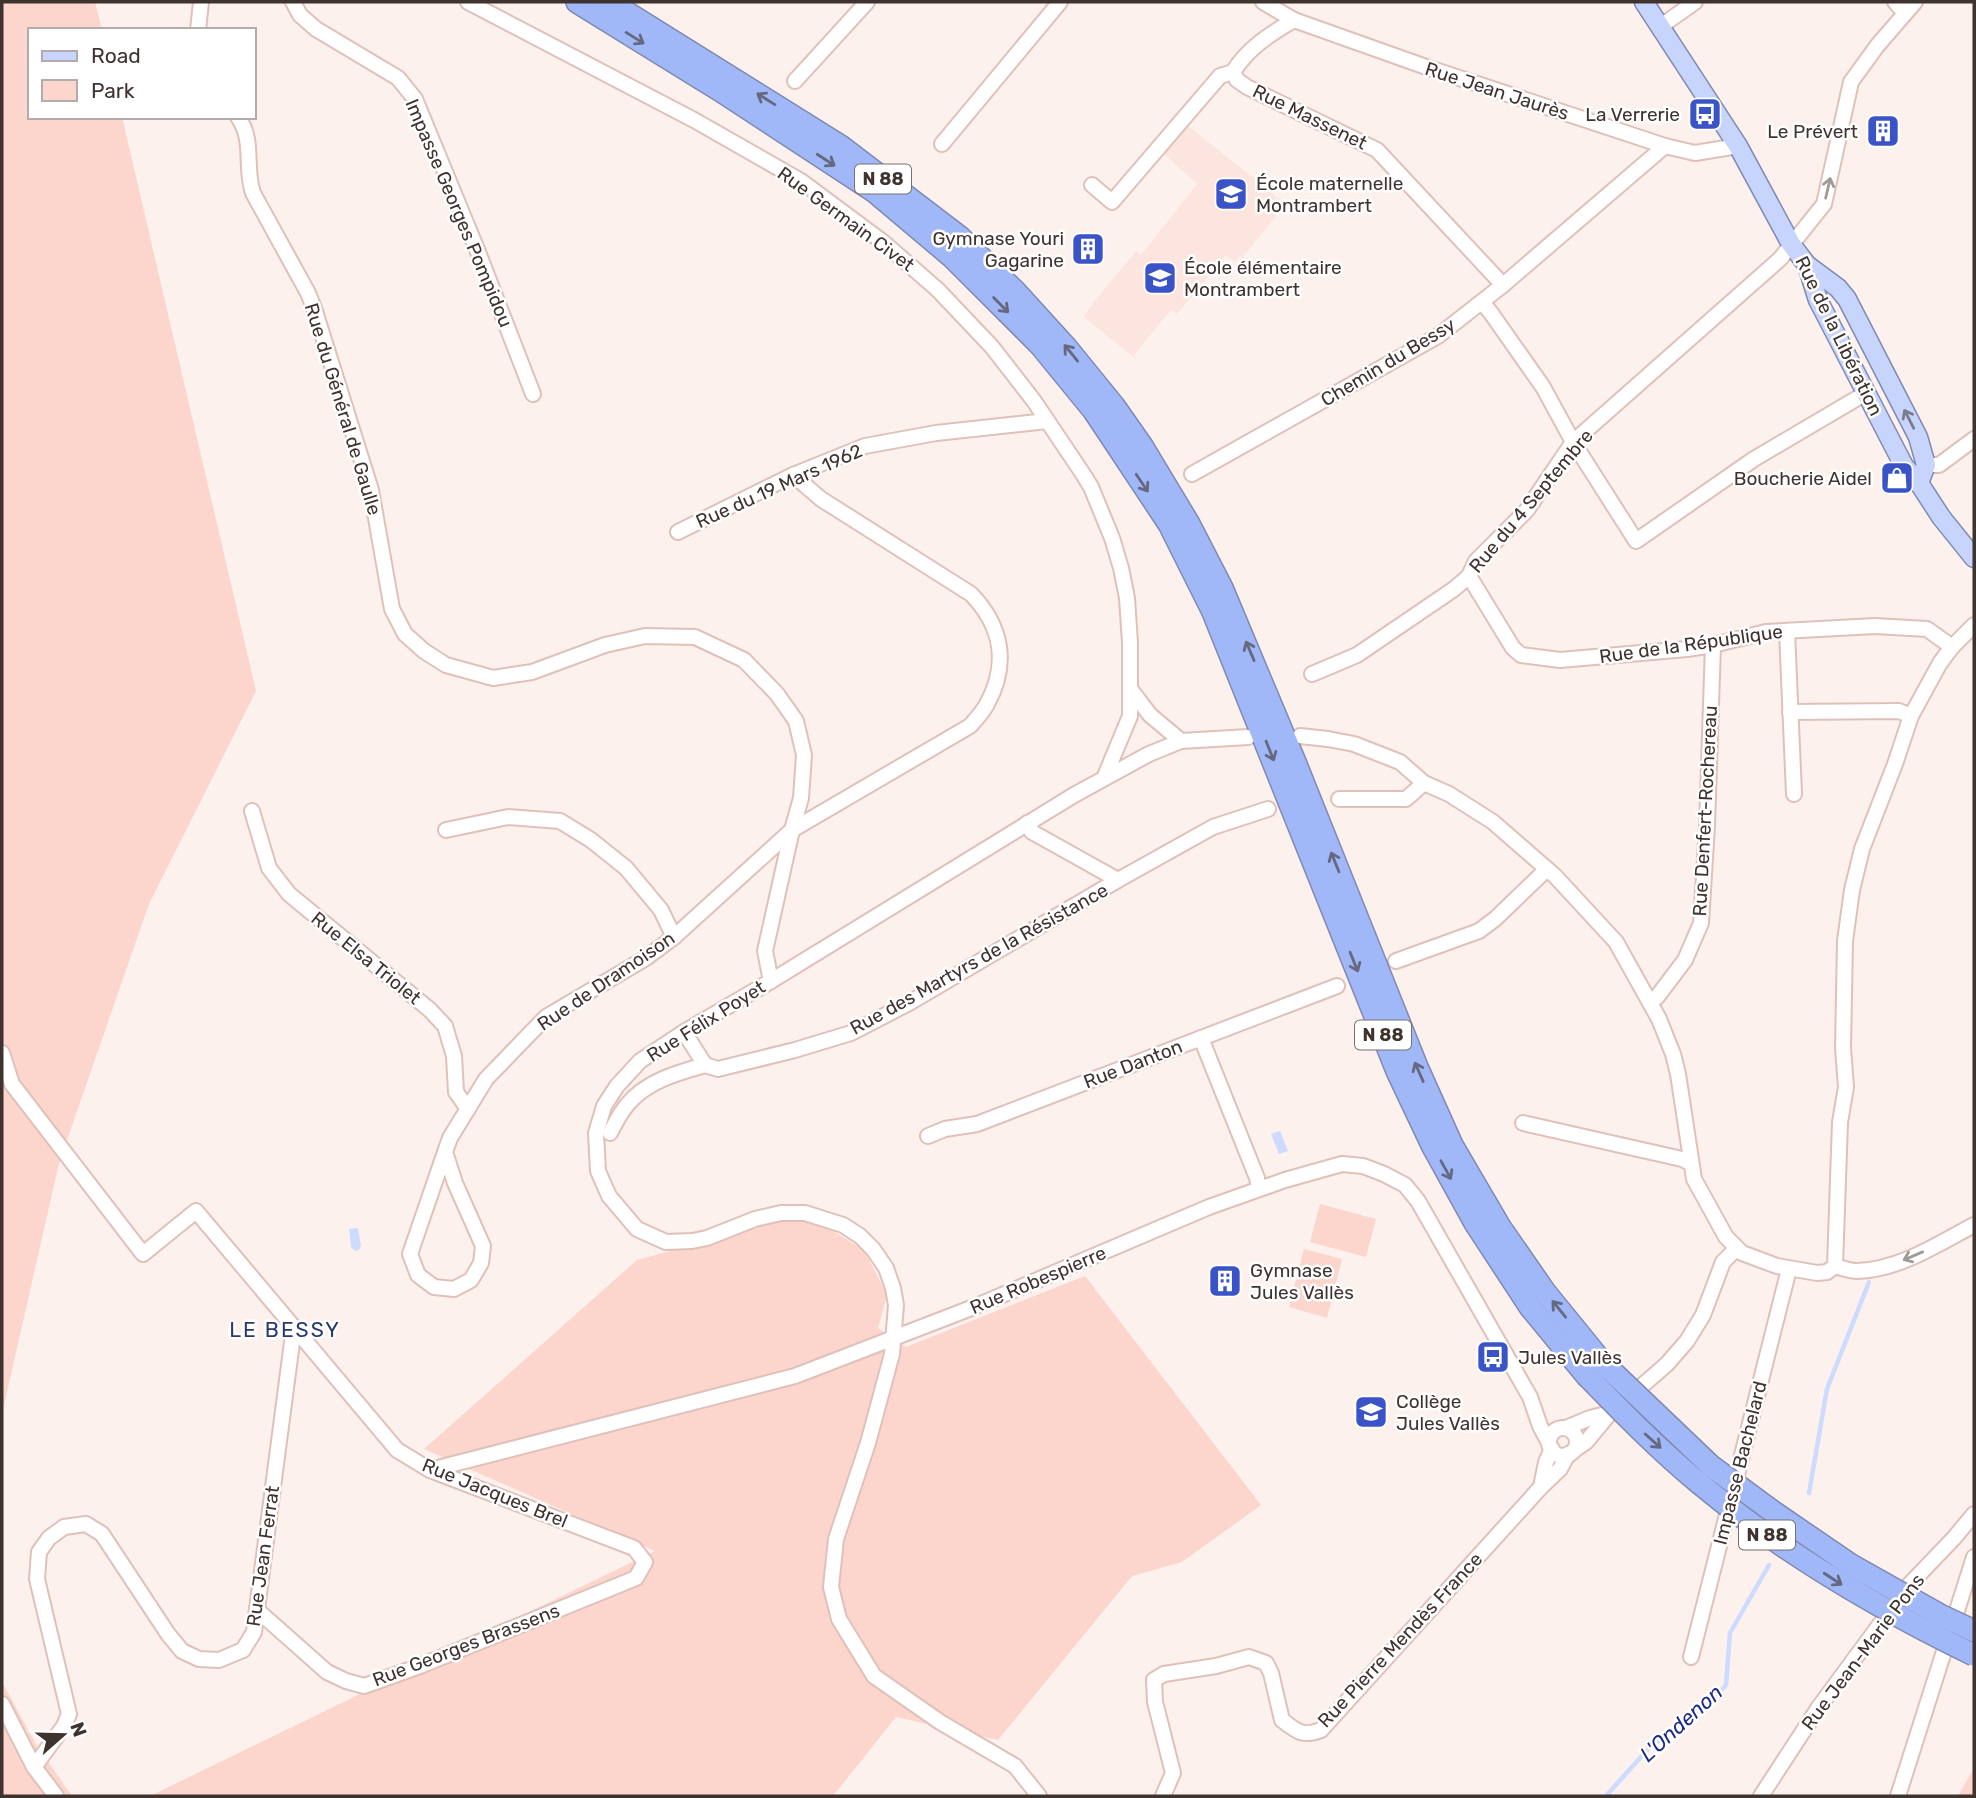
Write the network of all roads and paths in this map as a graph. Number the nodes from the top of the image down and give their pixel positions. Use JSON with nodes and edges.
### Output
{"nodes":[{"id":1,"x":201,"y":2,"type":"edge"},
{"id":2,"x":293,"y":2,"type":"edge"},
{"id":3,"x":468,"y":2,"type":"edge"},
{"id":4,"x":577,"y":2,"type":"edge"},
{"id":5,"x":610,"y":2,"type":"edge"},
{"id":6,"x":867,"y":2,"type":"edge"},
{"id":7,"x":1060,"y":2,"type":"edge"},
{"id":8,"x":1264,"y":2,"type":"edge"},
{"id":9,"x":1644,"y":2,"type":"edge"},
{"id":10,"x":1695,"y":2,"type":"edge"},
{"id":11,"x":1905,"y":5,"type":"edge"},
{"id":12,"x":1294,"y":20,"type":"junction"},
{"id":13,"x":1661,"y":26,"type":"junction"},
{"id":14,"x":198,"y":28,"type":"edge"},
{"id":15,"x":1233,"y":72,"type":"junction"},
{"id":16,"x":795,"y":81,"type":"dead end"},
{"id":17,"x":239,"y":119,"type":"edge"},
{"id":18,"x":942,"y":144,"type":"dead end"},
{"id":19,"x":1665,"y":146,"type":"junction"},
{"id":20,"x":1738,"y":146,"type":"junction"},
{"id":21,"x":1092,"y":185,"type":"dead end"},
{"id":22,"x":1791,"y":244,"type":"junction"},
{"id":23,"x":1807,"y":265,"type":"junction"},
{"id":24,"x":1503,"y":285,"type":"junction"},
{"id":25,"x":1482,"y":302,"type":"junction"},
{"id":26,"x":1866,"y":393,"type":"junction"},
{"id":27,"x":533,"y":394,"type":"dead end"},
{"id":28,"x":1048,"y":421,"type":"junction"},
{"id":29,"x":1974,"y":439,"type":"edge"},
{"id":30,"x":1573,"y":442,"type":"junction"},
{"id":31,"x":1926,"y":464,"type":"junction"},
{"id":32,"x":1192,"y":474,"type":"dead end"},
{"id":33,"x":793,"y":475,"type":"junction"},
{"id":34,"x":1919,"y":483,"type":"junction"},
{"id":35,"x":678,"y":532,"type":"dead end"},
{"id":36,"x":1974,"y":558,"type":"edge"},
{"id":37,"x":1469,"y":576,"type":"junction"},
{"id":38,"x":1974,"y":625,"type":"edge"},
{"id":39,"x":1787,"y":631,"type":"junction"},
{"id":40,"x":1713,"y":645,"type":"junction"},
{"id":41,"x":1952,"y":647,"type":"junction"},
{"id":42,"x":1312,"y":674,"type":"dead end"},
{"id":43,"x":1130,"y":690,"type":"junction"},
{"id":44,"x":1790,"y":712,"type":"junction"},
{"id":45,"x":1911,"y":716,"type":"junction"},
{"id":46,"x":1300,"y":736,"type":"dead end"},
{"id":47,"x":1248,"y":737,"type":"dead end"},
{"id":48,"x":1181,"y":741,"type":"junction"},
{"id":49,"x":1105,"y":776,"type":"junction"},
{"id":50,"x":1424,"y":783,"type":"junction"},
{"id":51,"x":1794,"y":794,"type":"dead end"},
{"id":52,"x":1339,"y":799,"type":"dead end"},
{"id":53,"x":1268,"y":809,"type":"dead end"},
{"id":54,"x":251,"y":811,"type":"dead end"},
{"id":55,"x":1027,"y":823,"type":"junction"},
{"id":56,"x":446,"y":830,"type":"dead end"},
{"id":57,"x":792,"y":830,"type":"junction"},
{"id":58,"x":1547,"y":869,"type":"junction"},
{"id":59,"x":1118,"y":880,"type":"junction"},
{"id":60,"x":674,"y":937,"type":"junction"},
{"id":61,"x":1396,"y":961,"type":"dead end"},
{"id":62,"x":771,"y":981,"type":"junction"},
{"id":63,"x":1336,"y":986,"type":"dead end"},
{"id":64,"x":1650,"y":1003,"type":"junction"},
{"id":65,"x":684,"y":1032,"type":"junction"},
{"id":66,"x":1201,"y":1038,"type":"junction"},
{"id":67,"x":2,"y":1053,"type":"edge"},
{"id":68,"x":711,"y":1067,"type":"junction"},
{"id":69,"x":468,"y":1109,"type":"junction"},
{"id":70,"x":1522,"y":1124,"type":"dead end"},
{"id":71,"x":610,"y":1133,"type":"dead end"},
{"id":72,"x":928,"y":1136,"type":"dead end"},
{"id":73,"x":445,"y":1152,"type":"junction"},
{"id":74,"x":1690,"y":1163,"type":"junction"},
{"id":75,"x":1259,"y":1188,"type":"junction"},
{"id":76,"x":1974,"y":1224,"type":"edge"},
{"id":77,"x":1736,"y":1249,"type":"junction"},
{"id":78,"x":1835,"y":1266,"type":"junction"},
{"id":79,"x":1789,"y":1269,"type":"junction"},
{"id":80,"x":294,"y":1327,"type":"junction"},
{"id":81,"x":894,"y":1337,"type":"junction"},
{"id":82,"x":1594,"y":1369,"type":"junction"},
{"id":83,"x":1530,"y":1397,"type":"junction"},
{"id":84,"x":1610,"y":1413,"type":"junction"},
{"id":85,"x":1564,"y":1428,"type":"junction"},
{"id":86,"x":1550,"y":1446,"type":"junction"},
{"id":87,"x":1571,"y":1452,"type":"junction"},
{"id":88,"x":430,"y":1470,"type":"junction"},
{"id":89,"x":1541,"y":1487,"type":"junction"},
{"id":90,"x":1974,"y":1514,"type":"edge"},
{"id":91,"x":1974,"y":1557,"type":"edge"},
{"id":92,"x":645,"y":1562,"type":"joint"},
{"id":93,"x":257,"y":1610,"type":"junction"},
{"id":94,"x":1974,"y":1631,"type":"edge"},
{"id":95,"x":1974,"y":1655,"type":"edge"},
{"id":96,"x":1691,"y":1657,"type":"dead end"},
{"id":97,"x":2,"y":1704,"type":"edge"},
{"id":98,"x":34,"y":1767,"type":"junction"},
{"id":99,"x":56,"y":1796,"type":"edge"},
{"id":100,"x":1039,"y":1796,"type":"edge"},
{"id":101,"x":1163,"y":1796,"type":"edge"},
{"id":102,"x":1761,"y":1796,"type":"edge"},
{"id":103,"x":1898,"y":1796,"type":"edge"}],
"edges":[{"from":1,"to":14,"type":"street"},
{"from":2,"to":27,"type":"street","name":"Impasse Georges Pompidou"},
{"from":3,"to":28,"type":"street","name":"Rue Germain Civet"},
{"from":4,"to":82,"type":"highway","number":"N 88","one_way":true},
{"from":82,"to":5,"type":"highway","number":"N 88","one_way":true},
{"from":6,"to":16,"type":"street"},
{"from":7,"to":18,"type":"street"},
{"from":8,"to":12,"type":"street","name":"Rue Jean Jaurès"},
{"from":9,"to":13,"type":"main road","name":"Rue de la Libération"},
{"from":10,"to":13,"type":"street"},
{"from":22,"to":11,"type":"street","name":"Rue du 4 Septembre","one_way":true},
{"from":12,"to":15,"type":"street"},
{"from":12,"to":19,"type":"street","name":"Rue Jean Jaurès"},
{"from":13,"to":20,"type":"main road","name":"Rue de la Libération"},
{"from":15,"to":21,"type":"street"},
{"from":15,"to":24,"type":"street","name":"Rue Massenet"},
{"from":17,"to":57,"type":"street","name":"Rue du Général de Gaulle"},
{"from":19,"to":20,"type":"street","name":"Rue Jean Jaurès"},
{"from":19,"to":24,"type":"street","name":"Chemin du Bessy"},
{"from":20,"to":22,"type":"main road","name":"Rue de la Libération"},
{"from":22,"to":23,"type":"main road","name":"Rue de la Libération"},
{"from":22,"to":30,"type":"street","name":"Rue du 4 Septembre"},
{"from":23,"to":26,"type":"main road","name":"Rue de la Libération"},
{"from":31,"to":23,"type":"main road","one_way":true},
{"from":24,"to":25,"type":"street","name":"Chemin du Bessy"},
{"from":25,"to":30,"type":"street"},
{"from":25,"to":32,"type":"street","name":"Chemin du Bessy"},
{"from":26,"to":30,"type":"street"},
{"from":26,"to":34,"type":"main road","name":"Rue de la Libération"},
{"from":28,"to":33,"type":"street","name":"Rue du 19 Mars 1962"},
{"from":28,"to":43,"type":"street","name":"Rue Germain Civet"},
{"from":29,"to":31,"type":"street"},
{"from":30,"to":37,"type":"street","name":"Rue du 4 Septembre"},
{"from":31,"to":34,"type":"main road"},
{"from":33,"to":35,"type":"street","name":"Rue du 19 Mars 1962"},
{"from":33,"to":57,"type":"street","name":"Rue de Dramoison"},
{"from":34,"to":36,"type":"main road","name":"Rue de la Libération"},
{"from":37,"to":40,"type":"street","name":"Rue de la République"},
{"from":37,"to":42,"type":"street","name":"Rue du 4 Septembre"},
{"from":38,"to":41,"type":"street"},
{"from":39,"to":40,"type":"street","name":"Rue de la République"},
{"from":39,"to":41,"type":"street","name":"Rue de la République"},
{"from":39,"to":44,"type":"street"},
{"from":40,"to":64,"type":"street","name":"Rue Denfert-Rochereau"},
{"from":41,"to":45,"type":"street"},
{"from":43,"to":48,"type":"street"},
{"from":43,"to":49,"type":"street","name":"Rue Germain Civet"},
{"from":44,"to":45,"type":"street"},
{"from":44,"to":51,"type":"street"},
{"from":45,"to":78,"type":"street"},
{"from":46,"to":50,"type":"street"},
{"from":47,"to":48,"type":"street","name":"Rue Félix Poyet"},
{"from":48,"to":49,"type":"street","name":"Rue Félix Poyet"},
{"from":49,"to":55,"type":"street","name":"Rue Félix Poyet"},
{"from":50,"to":52,"type":"street"},
{"from":50,"to":58,"type":"street"},
{"from":53,"to":59,"type":"street","name":"Rue des Martyrs de la Résistance"},
{"from":54,"to":69,"type":"street","name":"Rue Elsa Triolet"},
{"from":55,"to":59,"type":"street","name":"Rue des Martyrs de la Résistance"},
{"from":55,"to":62,"type":"street","name":"Rue Félix Poyet"},
{"from":56,"to":60,"type":"street"},
{"from":57,"to":60,"type":"street","name":"Rue de Dramoison"},
{"from":57,"to":62,"type":"street","name":"Rue du Général de Gaulle"},
{"from":58,"to":61,"type":"street"},
{"from":58,"to":64,"type":"street"},
{"from":59,"to":68,"type":"street","name":"Rue des Martyrs de la Résistance"},
{"from":60,"to":69,"type":"street","name":"Rue de Dramoison"},
{"from":62,"to":65,"type":"street","name":"Rue Félix Poyet"},
{"from":63,"to":66,"type":"street","name":"Rue Danton"},
{"from":64,"to":74,"type":"street"},
{"from":65,"to":68,"type":"street"},
{"from":65,"to":81,"type":"street","name":"Rue Félix Poyet"},
{"from":66,"to":72,"type":"street","name":"Rue Danton"},
{"from":66,"to":75,"type":"street"},
{"from":67,"to":80,"type":"street","name":"Rue Jacques Brel"},
{"from":68,"to":71,"type":"street","name":"Rue des Martyrs de la Résistance"},
{"from":69,"to":73,"type":"street","name":"Rue de Dramoison"},
{"from":70,"to":74,"type":"street"},
{"from":73,"to":73,"type":"street","name":"Rue de Dramoison"},
{"from":74,"to":77,"type":"street"},
{"from":75,"to":81,"type":"street","name":"Rue Robespierre"},
{"from":75,"to":83,"type":"street","name":"Rue Robespierre"},
{"from":76,"to":78,"type":"street","one_way":true},
{"from":77,"to":79,"type":"street"},
{"from":77,"to":84,"type":"street"},
{"from":78,"to":79,"type":"street"},
{"from":79,"to":96,"type":"street","name":"Impasse Bachelard"},
{"from":80,"to":88,"type":"street","name":"Rue Jacques Brel"},
{"from":80,"to":93,"type":"street","name":"Rue Jean Ferrat"},
{"from":81,"to":88,"type":"street","name":"Rue Robespierre"},
{"from":81,"to":100,"type":"street","name":"Rue Félix Poyet"},
{"from":82,"to":94,"type":"highway","number":"N 88","bridge":true},
{"from":82,"to":95,"type":"highway","number":"N 88","one_way":true,"bridge":true},
{"from":83,"to":85,"type":"street"},
{"from":83,"to":86,"type":"street"},
{"from":84,"to":85,"type":"street"},
{"from":84,"to":87,"type":"street"},
{"from":85,"to":86,"type":"street"},
{"from":85,"to":87,"type":"street"},
{"from":86,"to":87,"type":"street"},
{"from":86,"to":89,"type":"street"},
{"from":87,"to":89,"type":"street"},
{"from":88,"to":92,"type":"street","name":"Rue Jacques Brel"},
{"from":89,"to":101,"type":"street","name":"Rue Pierre Mendès France"},
{"from":90,"to":102,"type":"street","name":"Rue Jean-Marie Pons"},
{"from":91,"to":103,"type":"street"},
{"from":92,"to":93,"type":"street","name":"Rue Georges Brassens"},
{"from":93,"to":98,"type":"street","name":"Rue Jean Ferrat"},
{"from":97,"to":98,"type":"street"},
{"from":98,"to":99,"type":"street"}]}
